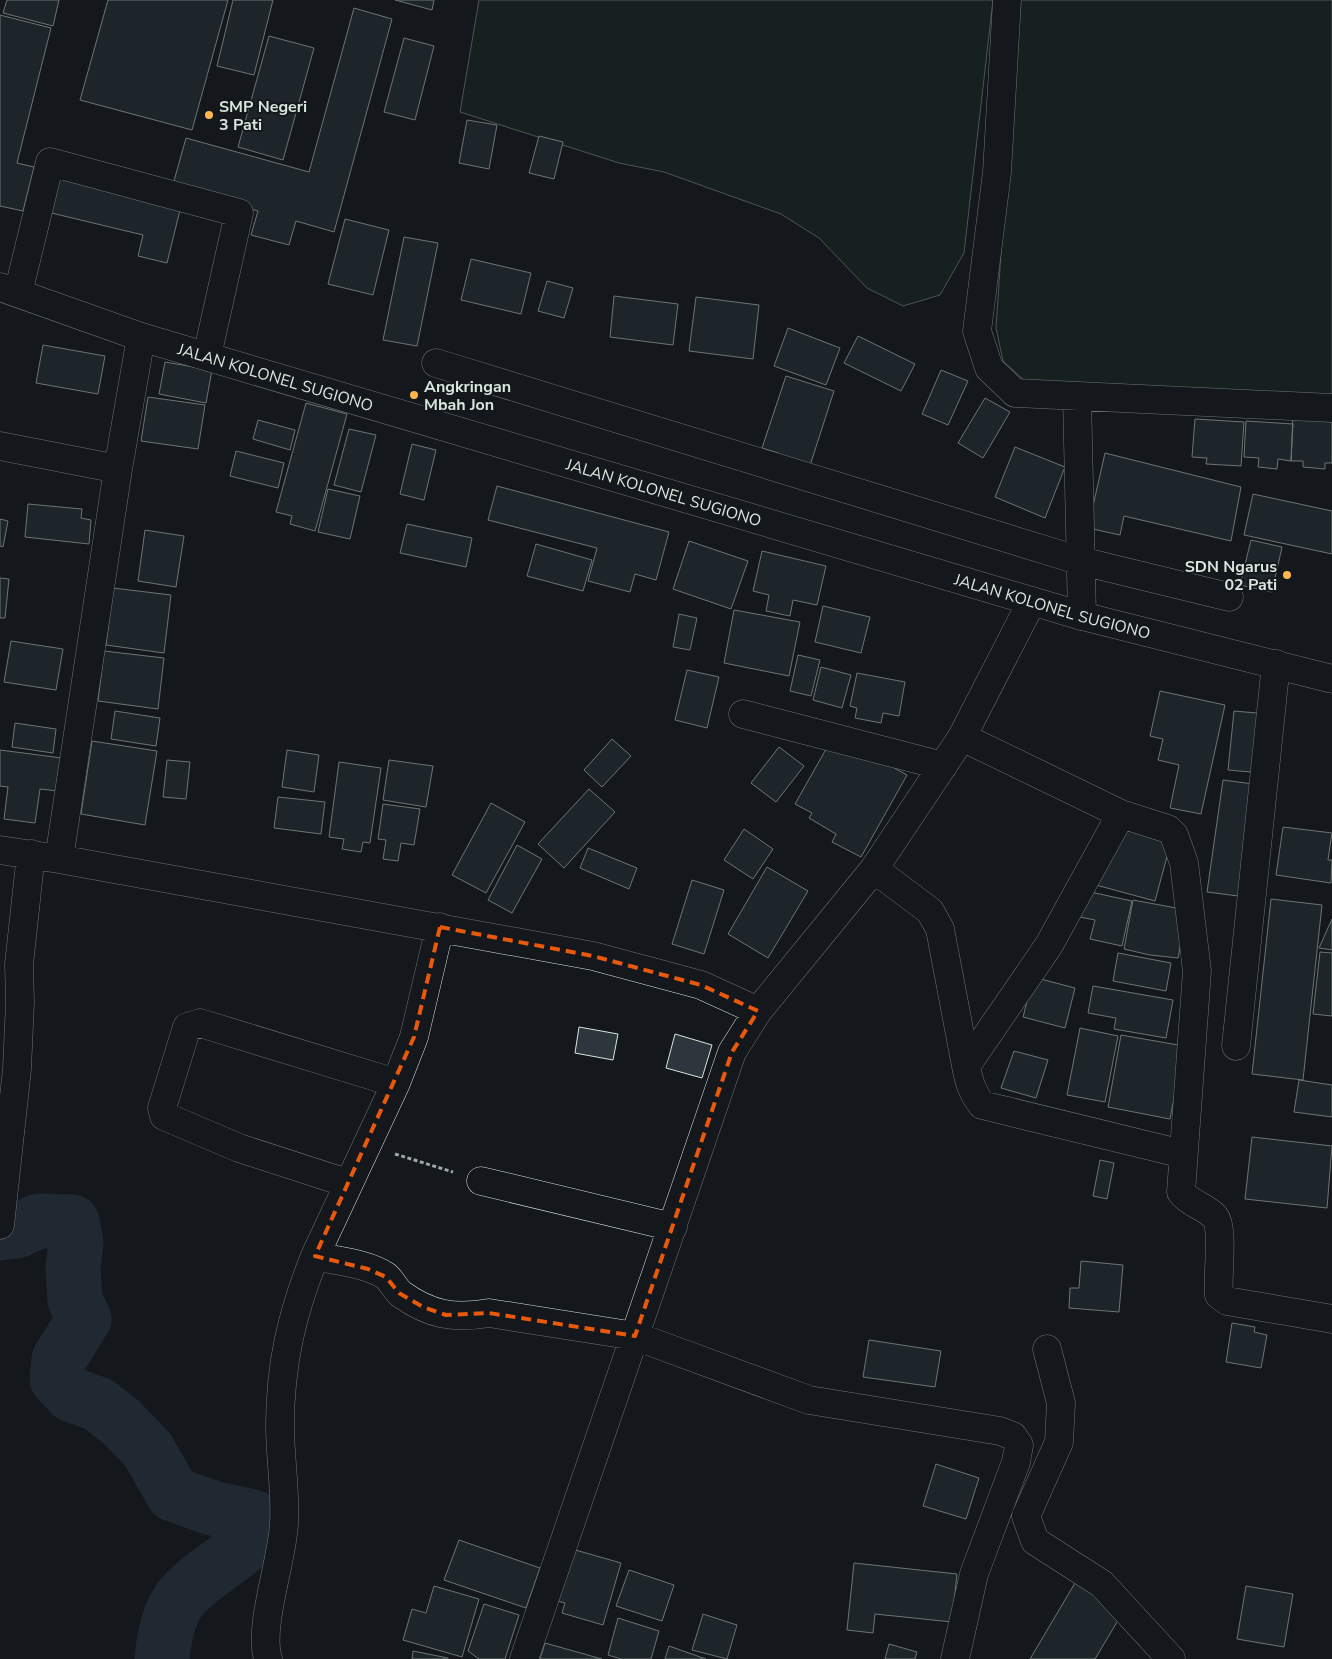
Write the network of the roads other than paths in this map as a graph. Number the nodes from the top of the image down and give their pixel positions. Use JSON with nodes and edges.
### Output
{"nodes":[{"id":1,"x":1007,"y":0,"type":"edge"},
{"id":2,"x":9,"y":290,"type":"edge"},
{"id":3,"x":141,"y":337,"type":"junction"},
{"id":4,"x":207,"y":356,"type":"junction"},
{"id":5,"x":436,"y":363,"type":"dead end"},
{"id":6,"x":1077,"y":396,"type":"junction"},
{"id":7,"x":1332,"y":408,"type":"edge"},
{"id":8,"x":0,"y":446,"type":"edge"},
{"id":9,"x":118,"y":468,"type":"junction"},
{"id":10,"x":1081,"y":561,"type":"junction"},
{"id":11,"x":1230,"y":597,"type":"dead end"},
{"id":12,"x":1032,"y":601,"type":"junction"},
{"id":13,"x":1082,"y":616,"type":"junction"},
{"id":14,"x":1276,"y":664,"type":"junction"},
{"id":15,"x":1332,"y":678,"type":"edge"},
{"id":16,"x":743,"y":714,"type":"dead end"},
{"id":17,"x":962,"y":737,"type":"junction"},
{"id":18,"x":943,"y":766,"type":"junction"},
{"id":19,"x":1120,"y":814,"type":"junction"},
{"id":20,"x":0,"y":850,"type":"edge"},
{"id":21,"x":31,"y":854,"type":"junction"},
{"id":22,"x":59,"y":859,"type":"junction"},
{"id":23,"x":874,"y":869,"type":"junction"},
{"id":24,"x":440,"y":926,"type":"junction"},
{"id":25,"x":758,"y":1011,"type":"junction"},
{"id":26,"x":1236,"y":1046,"type":"dead end"},
{"id":27,"x":966,"y":1066,"type":"junction"},
{"id":28,"x":396,"y":1082,"type":"junction"},
{"id":29,"x":7,"y":1088,"type":"edge"},
{"id":30,"x":1183,"y":1154,"type":"junction"},
{"id":31,"x":481,"y":1181,"type":"road end"},
{"id":32,"x":347,"y":1183,"type":"junction"},
{"id":33,"x":0,"y":1225,"type":"edge"},
{"id":34,"x":672,"y":1227,"type":"junction"},
{"id":35,"x":315,"y":1256,"type":"junction"},
{"id":36,"x":1332,"y":1319,"type":"edge"},
{"id":37,"x":635,"y":1336,"type":"junction"},
{"id":38,"x":1047,"y":1349,"type":"dead end"},
{"id":39,"x":268,"y":1659,"type":"edge"},
{"id":40,"x":524,"y":1659,"type":"edge"},
{"id":41,"x":955,"y":1659,"type":"edge"},
{"id":42,"x":1171,"y":1659,"type":"edge"}],
"edges":[{"from":1,"to":6,"type":"street"},
{"from":2,"to":3,"type":"street","name":"JALAN KOLONEL SUGIONO"},
{"from":2,"to":4,"type":"street"},
{"from":3,"to":4,"type":"street","name":"JALAN KOLONEL SUGIONO"},
{"from":3,"to":9,"type":"street"},
{"from":4,"to":12,"type":"street","name":"JALAN KOLONEL SUGIONO"},
{"from":5,"to":10,"type":"street"},
{"from":6,"to":7,"type":"street"},
{"from":6,"to":10,"type":"street"},
{"from":8,"to":9,"type":"street"},
{"from":9,"to":22,"type":"street"},
{"from":10,"to":11,"type":"street"},
{"from":10,"to":13,"type":"street"},
{"from":12,"to":13,"type":"street","name":"JALAN KOLONEL SUGIONO"},
{"from":12,"to":17,"type":"street"},
{"from":13,"to":14,"type":"street","name":"JALAN KOLONEL SUGIONO"},
{"from":14,"to":15,"type":"street","name":"JALAN KOLONEL SUGIONO"},
{"from":14,"to":26,"type":"street"},
{"from":16,"to":18,"type":"street"},
{"from":17,"to":18,"type":"street"},
{"from":17,"to":19,"type":"street"},
{"from":18,"to":23,"type":"street"},
{"from":19,"to":27,"type":"street"},
{"from":19,"to":30,"type":"street"},
{"from":20,"to":21,"type":"street"},
{"from":21,"to":22,"type":"street"},
{"from":21,"to":29,"type":"street"},
{"from":22,"to":24,"type":"street"},
{"from":23,"to":25,"type":"street"},
{"from":23,"to":27,"type":"street"},
{"from":24,"to":25,"type":"street"},
{"from":24,"to":28,"type":"street"},
{"from":25,"to":34,"type":"street"},
{"from":27,"to":30,"type":"street"},
{"from":28,"to":32,"type":"street"},
{"from":28,"to":32,"type":"street"},
{"from":29,"to":33,"type":"street"},
{"from":30,"to":36,"type":"street"},
{"from":31,"to":34,"type":"street"},
{"from":32,"to":35,"type":"street"},
{"from":34,"to":37,"type":"street"},
{"from":35,"to":37,"type":"street"},
{"from":35,"to":39,"type":"street"},
{"from":37,"to":40,"type":"street"},
{"from":37,"to":41,"type":"street"},
{"from":38,"to":42,"type":"street"}]}
